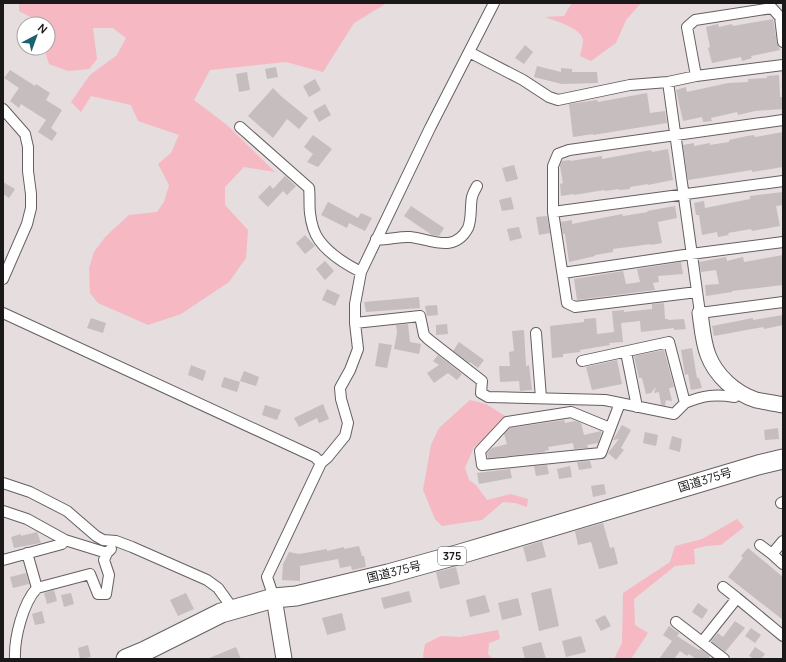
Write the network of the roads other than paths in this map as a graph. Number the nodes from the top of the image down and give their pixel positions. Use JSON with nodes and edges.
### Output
{"nodes":[{"id":1,"x":494,"y":3,"type":"edge"},
{"id":2,"x":783,"y":42,"type":"edge"},
{"id":3,"x":469,"y":52,"type":"junction"},
{"id":4,"x":783,"y":65,"type":"edge"},
{"id":5,"x":696,"y":76,"type":"junction"},
{"id":6,"x":668,"y":82,"type":"junction"},
{"id":7,"x":3,"y":109,"type":"edge"},
{"id":8,"x":783,"y":120,"type":"edge"},
{"id":9,"x":240,"y":126,"type":"dead end"},
{"id":10,"x":676,"y":135,"type":"junction"},
{"id":11,"x":783,"y":181,"type":"edge"},
{"id":12,"x":477,"y":186,"type":"dead end"},
{"id":13,"x":684,"y":194,"type":"junction"},
{"id":14,"x":553,"y":212,"type":"junction"},
{"id":15,"x":376,"y":239,"type":"junction"},
{"id":16,"x":783,"y":242,"type":"edge"},
{"id":17,"x":691,"y":254,"type":"junction"},
{"id":18,"x":361,"y":272,"type":"junction"},
{"id":19,"x":563,"y":273,"type":"junction"},
{"id":20,"x":3,"y":279,"type":"edge"},
{"id":21,"x":697,"y":292,"type":"junction"},
{"id":22,"x":783,"y":302,"type":"edge"},
{"id":23,"x":3,"y":313,"type":"edge"},
{"id":24,"x":700,"y":313,"type":"junction"},
{"id":25,"x":355,"y":323,"type":"junction"},
{"id":26,"x":536,"y":333,"type":"dead end"},
{"id":27,"x":626,"y":352,"type":"junction"},
{"id":28,"x":582,"y":361,"type":"dead end"},
{"id":29,"x":738,"y":392,"type":"junction"},
{"id":30,"x":541,"y":398,"type":"junction"},
{"id":31,"x":620,"y":403,"type":"junction"},
{"id":32,"x":685,"y":403,"type":"junction"},
{"id":33,"x":783,"y":405,"type":"edge"},
{"id":34,"x":637,"y":407,"type":"junction"},
{"id":35,"x":610,"y":428,"type":"junction"},
{"id":36,"x":783,"y":459,"type":"edge"},
{"id":37,"x":321,"y":463,"type":"junction"},
{"id":38,"x":3,"y":483,"type":"edge"},
{"id":39,"x":3,"y":511,"type":"edge"},
{"id":40,"x":65,"y":540,"type":"junction"},
{"id":41,"x":116,"y":541,"type":"junction"},
{"id":42,"x":783,"y":541,"type":"edge"},
{"id":43,"x":760,"y":545,"type":"dead end"},
{"id":44,"x":27,"y":553,"type":"junction"},
{"id":45,"x":107,"y":553,"type":"junction"},
{"id":46,"x":772,"y":554,"type":"junction"},
{"id":47,"x":3,"y":560,"type":"edge"},
{"id":48,"x":783,"y":564,"type":"edge"},
{"id":49,"x":723,"y":587,"type":"dead end"},
{"id":50,"x":37,"y":588,"type":"junction"},
{"id":51,"x":274,"y":598,"type":"junction"},
{"id":52,"x":737,"y":598,"type":"junction"},
{"id":53,"x":233,"y":609,"type":"junction"},
{"id":54,"x":676,"y":622,"type":"dead end"},
{"id":55,"x":783,"y":636,"type":"edge"},
{"id":56,"x":702,"y":642,"type":"junction"},
{"id":57,"x":146,"y":655,"type":"edge"},
{"id":58,"x":16,"y":659,"type":"edge"},
{"id":59,"x":126,"y":659,"type":"edge"},
{"id":60,"x":284,"y":659,"type":"edge"},
{"id":61,"x":724,"y":659,"type":"edge"}],
"edges":[{"from":1,"to":3,"type":"street"},
{"from":2,"to":5,"type":"street"},
{"from":3,"to":6,"type":"street"},
{"from":3,"to":15,"type":"street"},
{"from":4,"to":5,"type":"street"},
{"from":5,"to":6,"type":"street"},
{"from":6,"to":10,"type":"street"},
{"from":7,"to":20,"type":"street"},
{"from":8,"to":10,"type":"street"},
{"from":9,"to":18,"type":"street"},
{"from":10,"to":13,"type":"street"},
{"from":10,"to":14,"type":"street"},
{"from":11,"to":13,"type":"street"},
{"from":12,"to":15,"type":"street"},
{"from":13,"to":14,"type":"street"},
{"from":13,"to":17,"type":"street"},
{"from":14,"to":19,"type":"street"},
{"from":15,"to":18,"type":"street"},
{"from":16,"to":17,"type":"street"},
{"from":17,"to":19,"type":"street"},
{"from":17,"to":21,"type":"street"},
{"from":18,"to":25,"type":"street"},
{"from":19,"to":21,"type":"street"},
{"from":21,"to":24,"type":"street"},
{"from":22,"to":24,"type":"street"},
{"from":23,"to":37,"type":"street"},
{"from":24,"to":29,"type":"street"},
{"from":25,"to":30,"type":"street"},
{"from":25,"to":37,"type":"street"},
{"from":26,"to":30,"type":"street"},
{"from":27,"to":28,"type":"street"},
{"from":27,"to":32,"type":"street"},
{"from":27,"to":34,"type":"street"},
{"from":29,"to":32,"type":"street"},
{"from":29,"to":33,"type":"street"},
{"from":30,"to":31,"type":"street"},
{"from":31,"to":34,"type":"street"},
{"from":31,"to":35,"type":"street"},
{"from":32,"to":34,"type":"street"},
{"from":35,"to":35,"type":"street"},
{"from":36,"to":51,"type":"highway","name":"国道375号","number":"375"},
{"from":37,"to":51,"type":"street"},
{"from":38,"to":41,"type":"street"},
{"from":39,"to":40,"type":"street"},
{"from":40,"to":44,"type":"street"},
{"from":40,"to":45,"type":"street"},
{"from":41,"to":45,"type":"street"},
{"from":41,"to":53,"type":"street"},
{"from":42,"to":46,"type":"street"},
{"from":43,"to":46,"type":"street"},
{"from":44,"to":47,"type":"street"},
{"from":44,"to":50,"type":"street"},
{"from":45,"to":50,"type":"street"},
{"from":46,"to":48,"type":"street"},
{"from":49,"to":52,"type":"street"},
{"from":50,"to":58,"type":"street"},
{"from":51,"to":53,"type":"highway","name":"国道375号","number":"375"},
{"from":51,"to":60,"type":"street"},
{"from":52,"to":55,"type":"street"},
{"from":52,"to":56,"type":"street"},
{"from":53,"to":57,"type":"highway","name":"国道375号","number":"375"},
{"from":54,"to":56,"type":"street"},
{"from":56,"to":61,"type":"street"},
{"from":57,"to":59,"type":"highway","name":"国道375号","number":"375"}]}
